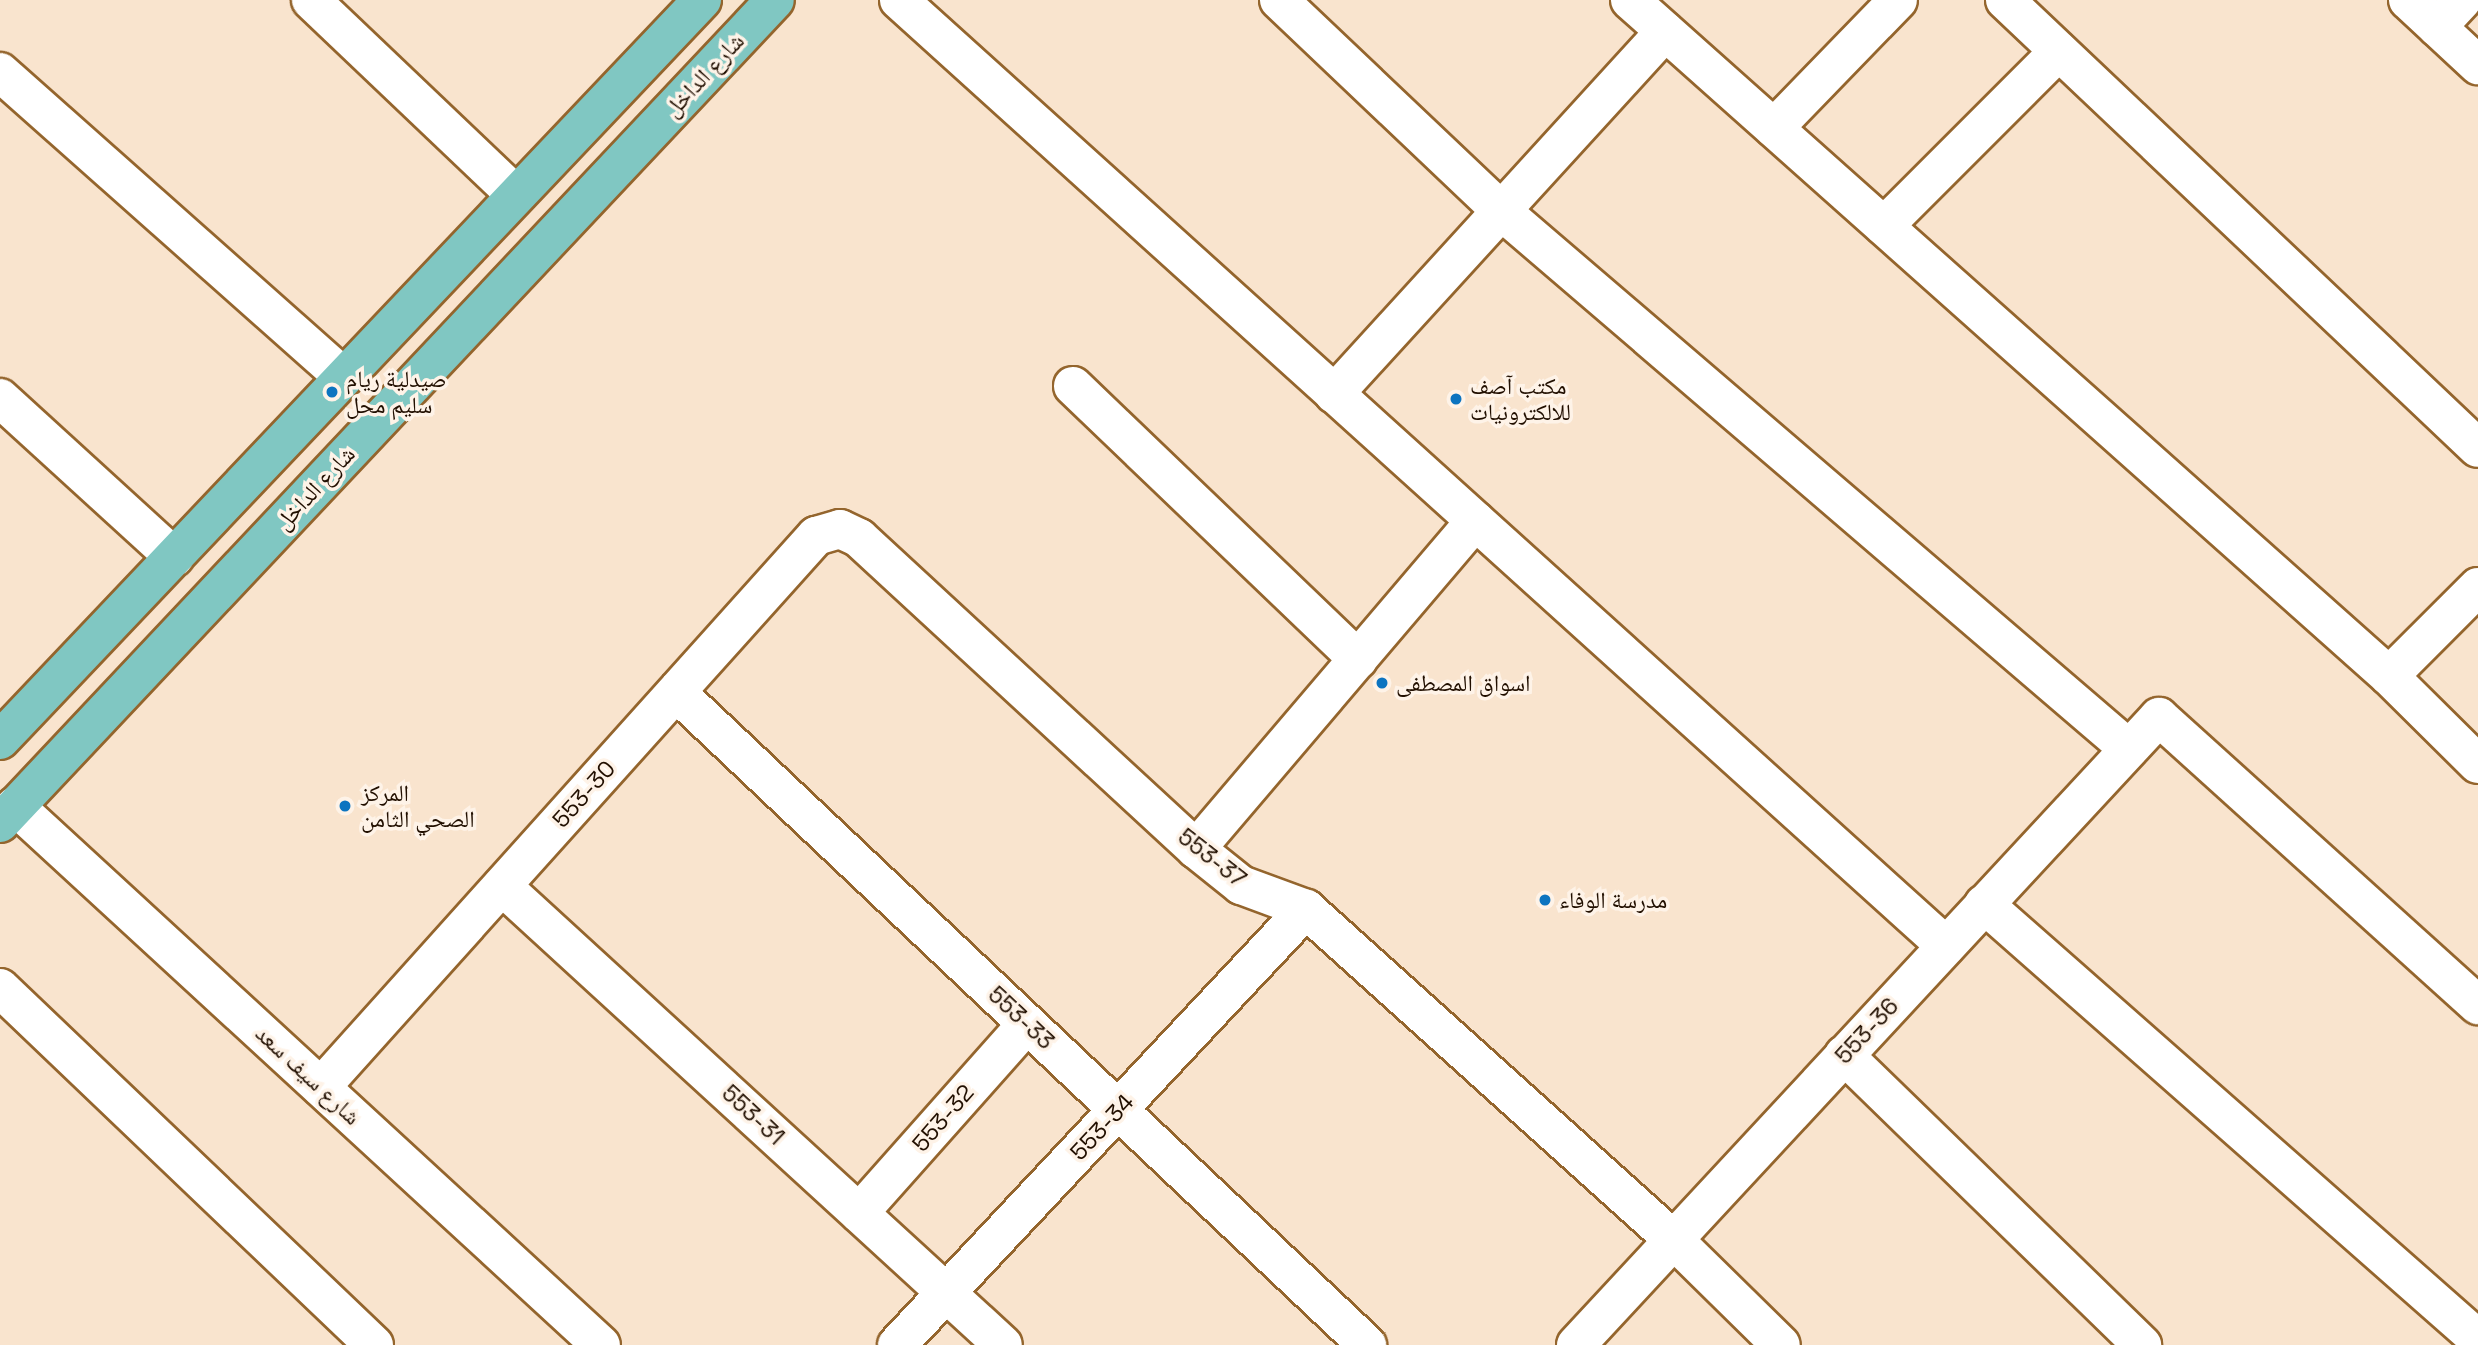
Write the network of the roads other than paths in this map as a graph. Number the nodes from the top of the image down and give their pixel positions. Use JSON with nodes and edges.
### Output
{"nodes":[{"id":1,"x":311,"y":0,"type":"edge"},
{"id":2,"x":702,"y":0,"type":"edge"},
{"id":3,"x":775,"y":0,"type":"edge"},
{"id":4,"x":899,"y":0,"type":"edge"},
{"id":5,"x":1279,"y":0,"type":"edge"},
{"id":6,"x":1630,"y":0,"type":"edge"},
{"id":7,"x":1898,"y":0,"type":"edge"},
{"id":8,"x":2005,"y":0,"type":"edge"},
{"id":9,"x":2408,"y":0,"type":"edge"},
{"id":10,"x":2450,"y":14,"type":"edge"},
{"id":11,"x":1665,"y":30,"type":"junction"},
{"id":12,"x":2059,"y":51,"type":"junction"},
{"id":13,"x":2478,"y":65,"type":"edge"},
{"id":14,"x":0,"y":72,"type":"edge"},
{"id":15,"x":1774,"y":128,"type":"junction"},
{"id":16,"x":515,"y":194,"type":"junction"},
{"id":17,"x":1498,"y":208,"type":"junction"},
{"id":18,"x":1884,"y":226,"type":"junction"},
{"id":19,"x":343,"y":376,"type":"junction"},
{"id":20,"x":1073,"y":386,"type":"dead end"},
{"id":21,"x":1334,"y":394,"type":"junction"},
{"id":22,"x":0,"y":398,"type":"edge"},
{"id":23,"x":2478,"y":449,"type":"edge"},
{"id":24,"x":1475,"y":521,"type":"junction"},
{"id":25,"x":859,"y":538,"type":"joint"},
{"id":26,"x":174,"y":557,"type":"junction"},
{"id":27,"x":2478,"y":587,"type":"edge"},
{"id":28,"x":1357,"y":659,"type":"junction"},
{"id":29,"x":2389,"y":676,"type":"junction"},
{"id":30,"x":676,"y":692,"type":"junction"},
{"id":31,"x":0,"y":740,"type":"edge"},
{"id":32,"x":2129,"y":749,"type":"junction"},
{"id":33,"x":2478,"y":764,"type":"edge"},
{"id":34,"x":8,"y":814,"type":"edge"},
{"id":35,"x":1196,"y":849,"type":"junction"},
{"id":36,"x":502,"y":886,"type":"junction"},
{"id":37,"x":1984,"y":904,"type":"junction"},
{"id":38,"x":1306,"y":909,"type":"junction"},
{"id":39,"x":1946,"y":946,"type":"junction"},
{"id":40,"x":0,"y":989,"type":"edge"},
{"id":41,"x":2478,"y":1005,"type":"edge"},
{"id":42,"x":1027,"y":1024,"type":"junction"},
{"id":43,"x":1844,"y":1055,"type":"junction"},
{"id":44,"x":321,"y":1087,"type":"junction"},
{"id":45,"x":1118,"y":1110,"type":"junction"},
{"id":46,"x":859,"y":1213,"type":"junction"},
{"id":47,"x":1673,"y":1239,"type":"junction"},
{"id":48,"x":946,"y":1293,"type":"junction"},
{"id":49,"x":2478,"y":1339,"type":"edge"},
{"id":50,"x":374,"y":1345,"type":"edge"},
{"id":51,"x":601,"y":1345,"type":"edge"},
{"id":52,"x":897,"y":1345,"type":"edge"},
{"id":53,"x":1003,"y":1345,"type":"edge"},
{"id":54,"x":1367,"y":1345,"type":"edge"},
{"id":55,"x":1576,"y":1345,"type":"edge"},
{"id":56,"x":1780,"y":1345,"type":"edge"},
{"id":57,"x":2142,"y":1345,"type":"edge"}],
"edges":[{"from":1,"to":16,"type":"street"},
{"from":2,"to":16,"type":"main road"},
{"from":3,"to":34,"type":"main road","name":"شارع الداخل"},
{"from":4,"to":21,"type":"street"},
{"from":5,"to":17,"type":"street"},
{"from":6,"to":11,"type":"street"},
{"from":7,"to":15,"type":"street"},
{"from":8,"to":12,"type":"street"},
{"from":9,"to":10,"type":"street"},
{"from":10,"to":13,"type":"street"},
{"from":11,"to":15,"type":"street"},
{"from":11,"to":17,"type":"street"},
{"from":12,"to":18,"type":"street"},
{"from":12,"to":23,"type":"street"},
{"from":14,"to":19,"type":"street"},
{"from":15,"to":18,"type":"street"},
{"from":16,"to":19,"type":"main road"},
{"from":17,"to":21,"type":"street"},
{"from":17,"to":32,"type":"street"},
{"from":18,"to":29,"type":"street"},
{"from":19,"to":26,"type":"main road"},
{"from":20,"to":28,"type":"street"},
{"from":21,"to":24,"type":"street"},
{"from":22,"to":26,"type":"street"},
{"from":24,"to":28,"type":"street"},
{"from":24,"to":39,"type":"street"},
{"from":25,"to":30,"type":"street","name":"553-30"},
{"from":25,"to":35,"type":"street","name":"553-37"},
{"from":26,"to":31,"type":"main road"},
{"from":27,"to":29,"type":"street"},
{"from":28,"to":35,"type":"street"},
{"from":29,"to":33,"type":"street"},
{"from":30,"to":36,"type":"street","name":"553-30"},
{"from":30,"to":42,"type":"street","name":"553-33"},
{"from":32,"to":37,"type":"street","name":"553-36"},
{"from":32,"to":41,"type":"street","name":"553-36"},
{"from":34,"to":44,"type":"street","name":"شارع سيف سعد"},
{"from":35,"to":38,"type":"street","name":"553-37"},
{"from":36,"to":44,"type":"street","name":"553-30"},
{"from":36,"to":46,"type":"street","name":"553-31"},
{"from":37,"to":39,"type":"street","name":"553-36"},
{"from":37,"to":49,"type":"street"},
{"from":38,"to":45,"type":"street","name":"553-34"},
{"from":38,"to":47,"type":"street","name":"553-37"},
{"from":39,"to":43,"type":"street","name":"553-36"},
{"from":40,"to":50,"type":"street"},
{"from":42,"to":45,"type":"street","name":"553-33"},
{"from":42,"to":46,"type":"street","name":"553-32"},
{"from":43,"to":47,"type":"street","name":"553-36"},
{"from":43,"to":57,"type":"street"},
{"from":44,"to":51,"type":"street","name":"شارع سيف سعد"},
{"from":45,"to":48,"type":"street","name":"553-34"},
{"from":45,"to":54,"type":"street","name":"553-33"},
{"from":46,"to":48,"type":"street","name":"553-31"},
{"from":47,"to":55,"type":"street","name":"553-36"},
{"from":47,"to":56,"type":"street","name":"553-37"},
{"from":48,"to":52,"type":"street","name":"553-34"},
{"from":48,"to":53,"type":"street","name":"553-31"}]}
